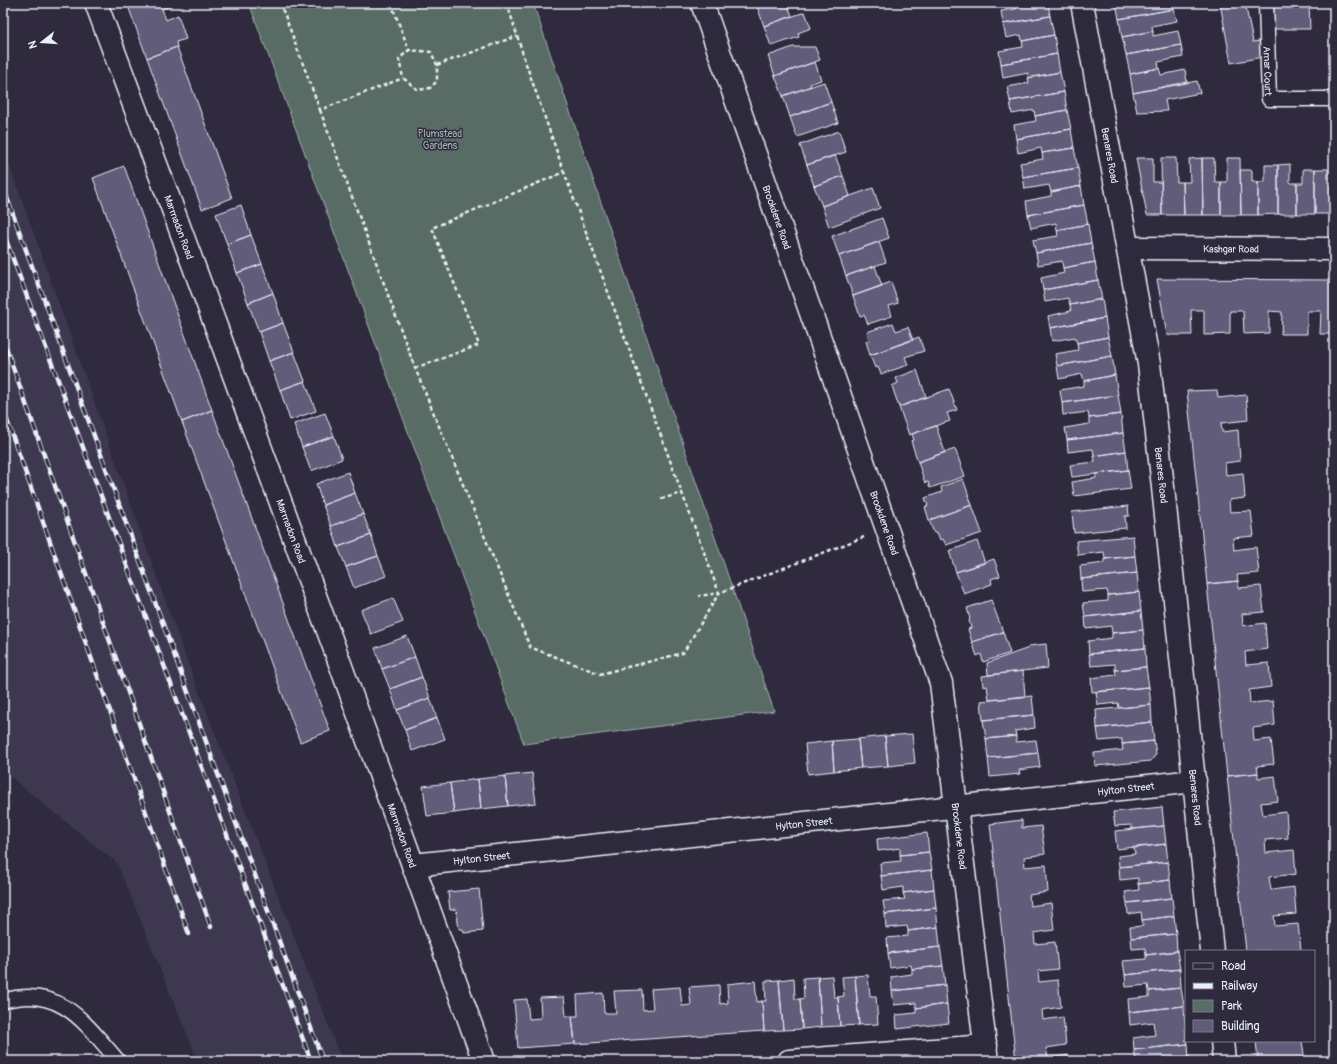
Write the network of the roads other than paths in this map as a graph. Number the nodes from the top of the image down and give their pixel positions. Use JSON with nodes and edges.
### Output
{"nodes":[{"id":1,"x":96,"y":3,"type":"edge"},
{"id":2,"x":702,"y":3,"type":"edge"},
{"id":3,"x":1082,"y":3,"type":"edge"},
{"id":4,"x":1266,"y":3,"type":"edge"},
{"id":5,"x":1334,"y":99,"type":"edge"},
{"id":6,"x":1128,"y":248,"type":"junction"},
{"id":7,"x":1334,"y":249,"type":"edge"},
{"id":8,"x":1195,"y":781,"type":"junction"},
{"id":9,"x":956,"y":806,"type":"junction"},
{"id":10,"x":412,"y":865,"type":"junction"},
{"id":11,"x":1212,"y":950,"type":"edge"},
{"id":12,"x":3,"y":1001,"type":"edge"},
{"id":13,"x":1222,"y":1042,"type":"edge"},
{"id":14,"x":986,"y":1054,"type":"edge"},
{"id":15,"x":118,"y":1061,"type":"edge"},
{"id":16,"x":484,"y":1061,"type":"edge"},
{"id":17,"x":789,"y":1061,"type":"edge"},
{"id":18,"x":1224,"y":1061,"type":"edge"}],
"edges":[{"from":1,"to":10,"type":"street","name":"Marmadon Road"},
{"from":2,"to":9,"type":"street","name":"Brookdene Road"},
{"from":3,"to":6,"type":"street","name":"Benares Road"},
{"from":4,"to":5,"type":"lane","name":"Amar Court"},
{"from":6,"to":7,"type":"street","name":"Kashgar Road"},
{"from":6,"to":8,"type":"street","name":"Benares Road"},
{"from":8,"to":9,"type":"street","name":"Hylton Street"},
{"from":8,"to":11,"type":"street","name":"Benares Road"},
{"from":9,"to":10,"type":"street","name":"Hylton Street"},
{"from":9,"to":14,"type":"street","name":"Brookdene Road"},
{"from":10,"to":16,"type":"street","name":"Marmadon Road"},
{"from":12,"to":15,"type":"lane"},
{"from":13,"to":18,"type":"street"},
{"from":14,"to":17,"type":"street"}]}
